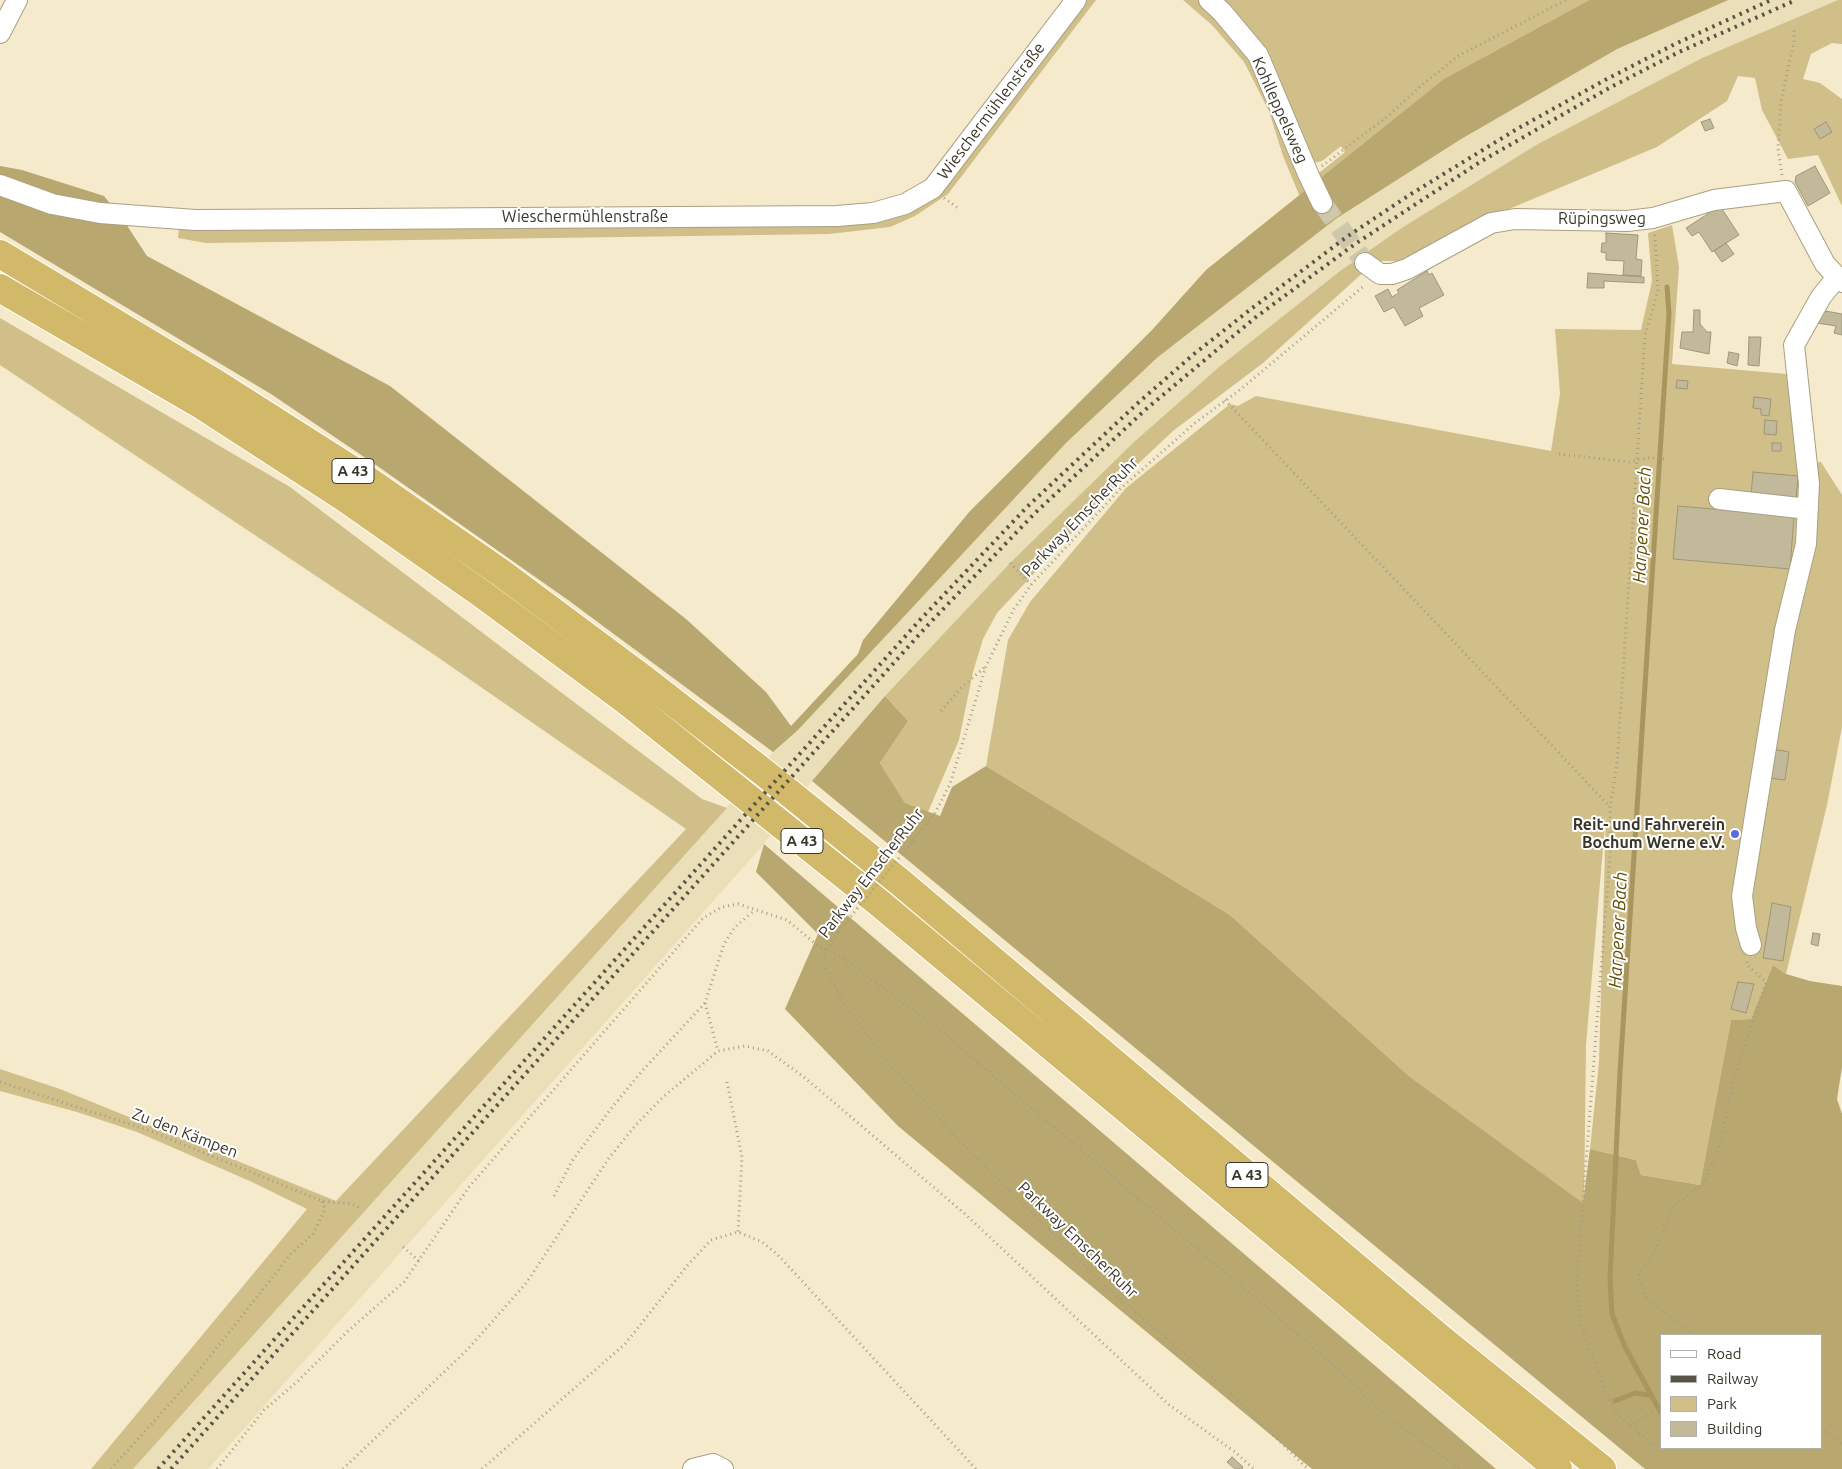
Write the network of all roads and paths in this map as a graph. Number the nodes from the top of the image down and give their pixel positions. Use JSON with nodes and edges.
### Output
{"nodes":[{"id":1,"x":17,"y":0,"type":"edge"},
{"id":2,"x":1076,"y":0,"type":"edge"},
{"id":3,"x":1209,"y":0,"type":"edge"},
{"id":4,"x":1566,"y":0,"type":"edge"},
{"id":5,"x":1794,"y":29,"type":"dead end"},
{"id":6,"x":0,"y":33,"type":"edge"},
{"id":7,"x":1309,"y":176,"type":"junction"},
{"id":8,"x":0,"y":185,"type":"edge"},
{"id":9,"x":1786,"y":191,"type":"junction"},
{"id":10,"x":1322,"y":203,"type":"tunnel mouth"},
{"id":11,"x":1653,"y":218,"type":"junction"},
{"id":12,"x":0,"y":254,"type":"edge"},
{"id":13,"x":1372,"y":268,"type":"joint"},
{"id":14,"x":1839,"y":280,"type":"edge"},
{"id":15,"x":0,"y":288,"type":"edge"},
{"id":16,"x":1225,"y":400,"type":"junction"},
{"id":17,"x":1559,"y":454,"type":"dead end"},
{"id":18,"x":1666,"y":459,"type":"dead end"},
{"id":19,"x":1636,"y":461,"type":"junction"},
{"id":20,"x":1719,"y":500,"type":"dead end"},
{"id":21,"x":1808,"y":509,"type":"junction"},
{"id":22,"x":1010,"y":563,"type":"dead end"},
{"id":23,"x":1031,"y":585,"type":"junction"},
{"id":24,"x":986,"y":666,"type":"junction"},
{"id":25,"x":941,"y":711,"type":"dead end"},
{"id":26,"x":1610,"y":807,"type":"junction"},
{"id":27,"x":756,"y":909,"type":"junction"},
{"id":28,"x":1751,"y":945,"type":"joint"},
{"id":29,"x":826,"y":950,"type":"junction"},
{"id":30,"x":705,"y":1003,"type":"junction"},
{"id":31,"x":718,"y":1051,"type":"junction"},
{"id":32,"x":0,"y":1082,"type":"edge"},
{"id":33,"x":727,"y":1082,"type":"dead end"},
{"id":34,"x":554,"y":1196,"type":"dead end"},
{"id":35,"x":322,"y":1201,"type":"junction"},
{"id":36,"x":358,"y":1208,"type":"dead end"},
{"id":37,"x":738,"y":1232,"type":"junction"},
{"id":38,"x":403,"y":1247,"type":"dead end"},
{"id":39,"x":419,"y":1261,"type":"junction"},
{"id":40,"x":1693,"y":1334,"type":"edge"},
{"id":41,"x":1653,"y":1412,"type":"dead end"},
{"id":42,"x":1630,"y":1426,"type":"junction"},
{"id":43,"x":1822,"y":1429,"type":"edge"},
{"id":44,"x":1842,"y":1444,"type":"edge"},
{"id":45,"x":1660,"y":1445,"type":"edge"},
{"id":46,"x":111,"y":1469,"type":"edge"},
{"id":47,"x":217,"y":1469,"type":"edge"},
{"id":48,"x":342,"y":1469,"type":"edge"},
{"id":49,"x":482,"y":1469,"type":"edge"},
{"id":50,"x":693,"y":1469,"type":"edge"},
{"id":51,"x":723,"y":1469,"type":"edge"},
{"id":52,"x":976,"y":1469,"type":"edge"},
{"id":53,"x":1254,"y":1469,"type":"edge"},
{"id":54,"x":1308,"y":1469,"type":"edge"},
{"id":55,"x":1460,"y":1469,"type":"edge"},
{"id":56,"x":1558,"y":1469,"type":"edge"},
{"id":57,"x":1602,"y":1469,"type":"edge"}],
"edges":[{"from":1,"to":6,"type":"street"},
{"from":2,"to":8,"type":"street","name":"Wieschermühlenstraße"},
{"from":3,"to":7,"type":"street","name":"Kohlleppelsweg"},
{"from":4,"to":7,"type":"path"},
{"from":5,"to":9,"type":"path"},
{"from":7,"to":10,"type":"street","name":"Kohlleppelsweg"},
{"from":9,"to":11,"type":"street","name":"Rüpingsweg"},
{"from":9,"to":14,"type":"street"},
{"from":11,"to":13,"type":"street","name":"Rüpingsweg"},
{"from":11,"to":19,"type":"path"},
{"from":12,"to":57,"type":"highway","number":"A 43"},
{"from":13,"to":16,"type":"path","name":"Parkway EmscherRuhr"},
{"from":14,"to":21,"type":"street"},
{"from":15,"to":56,"type":"highway","number":"A 43"},
{"from":16,"to":23,"type":"path","name":"Parkway EmscherRuhr"},
{"from":16,"to":26,"type":"path"},
{"from":17,"to":19,"type":"path"},
{"from":18,"to":19,"type":"path"},
{"from":19,"to":26,"type":"path"},
{"from":20,"to":21,"type":"street"},
{"from":21,"to":28,"type":"street"},
{"from":22,"to":23,"type":"path"},
{"from":23,"to":24,"type":"path","name":"Parkway EmscherRuhr"},
{"from":24,"to":25,"type":"path"},
{"from":24,"to":29,"type":"path","name":"Parkway EmscherRuhr","bridge":true},
{"from":26,"to":42,"type":"path"},
{"from":27,"to":29,"type":"path"},
{"from":27,"to":30,"type":"path"},
{"from":27,"to":39,"type":"path"},
{"from":28,"to":40,"type":"path"},
{"from":29,"to":54,"type":"path","name":"Parkway EmscherRuhr"},
{"from":29,"to":55,"type":"path"},
{"from":30,"to":31,"type":"path"},
{"from":30,"to":34,"type":"path"},
{"from":31,"to":48,"type":"path"},
{"from":31,"to":53,"type":"path"},
{"from":32,"to":35,"type":"path","name":"Zu den Kämpen"},
{"from":33,"to":37,"type":"path"},
{"from":35,"to":36,"type":"path","name":"Zu den Kämpen"},
{"from":35,"to":46,"type":"path"},
{"from":37,"to":49,"type":"path"},
{"from":37,"to":52,"type":"path"},
{"from":38,"to":39,"type":"path"},
{"from":39,"to":47,"type":"path"},
{"from":41,"to":42,"type":"path"},
{"from":42,"to":45,"type":"path"},
{"from":43,"to":44,"type":"path"},
{"from":50,"to":51,"type":"street"}]}
